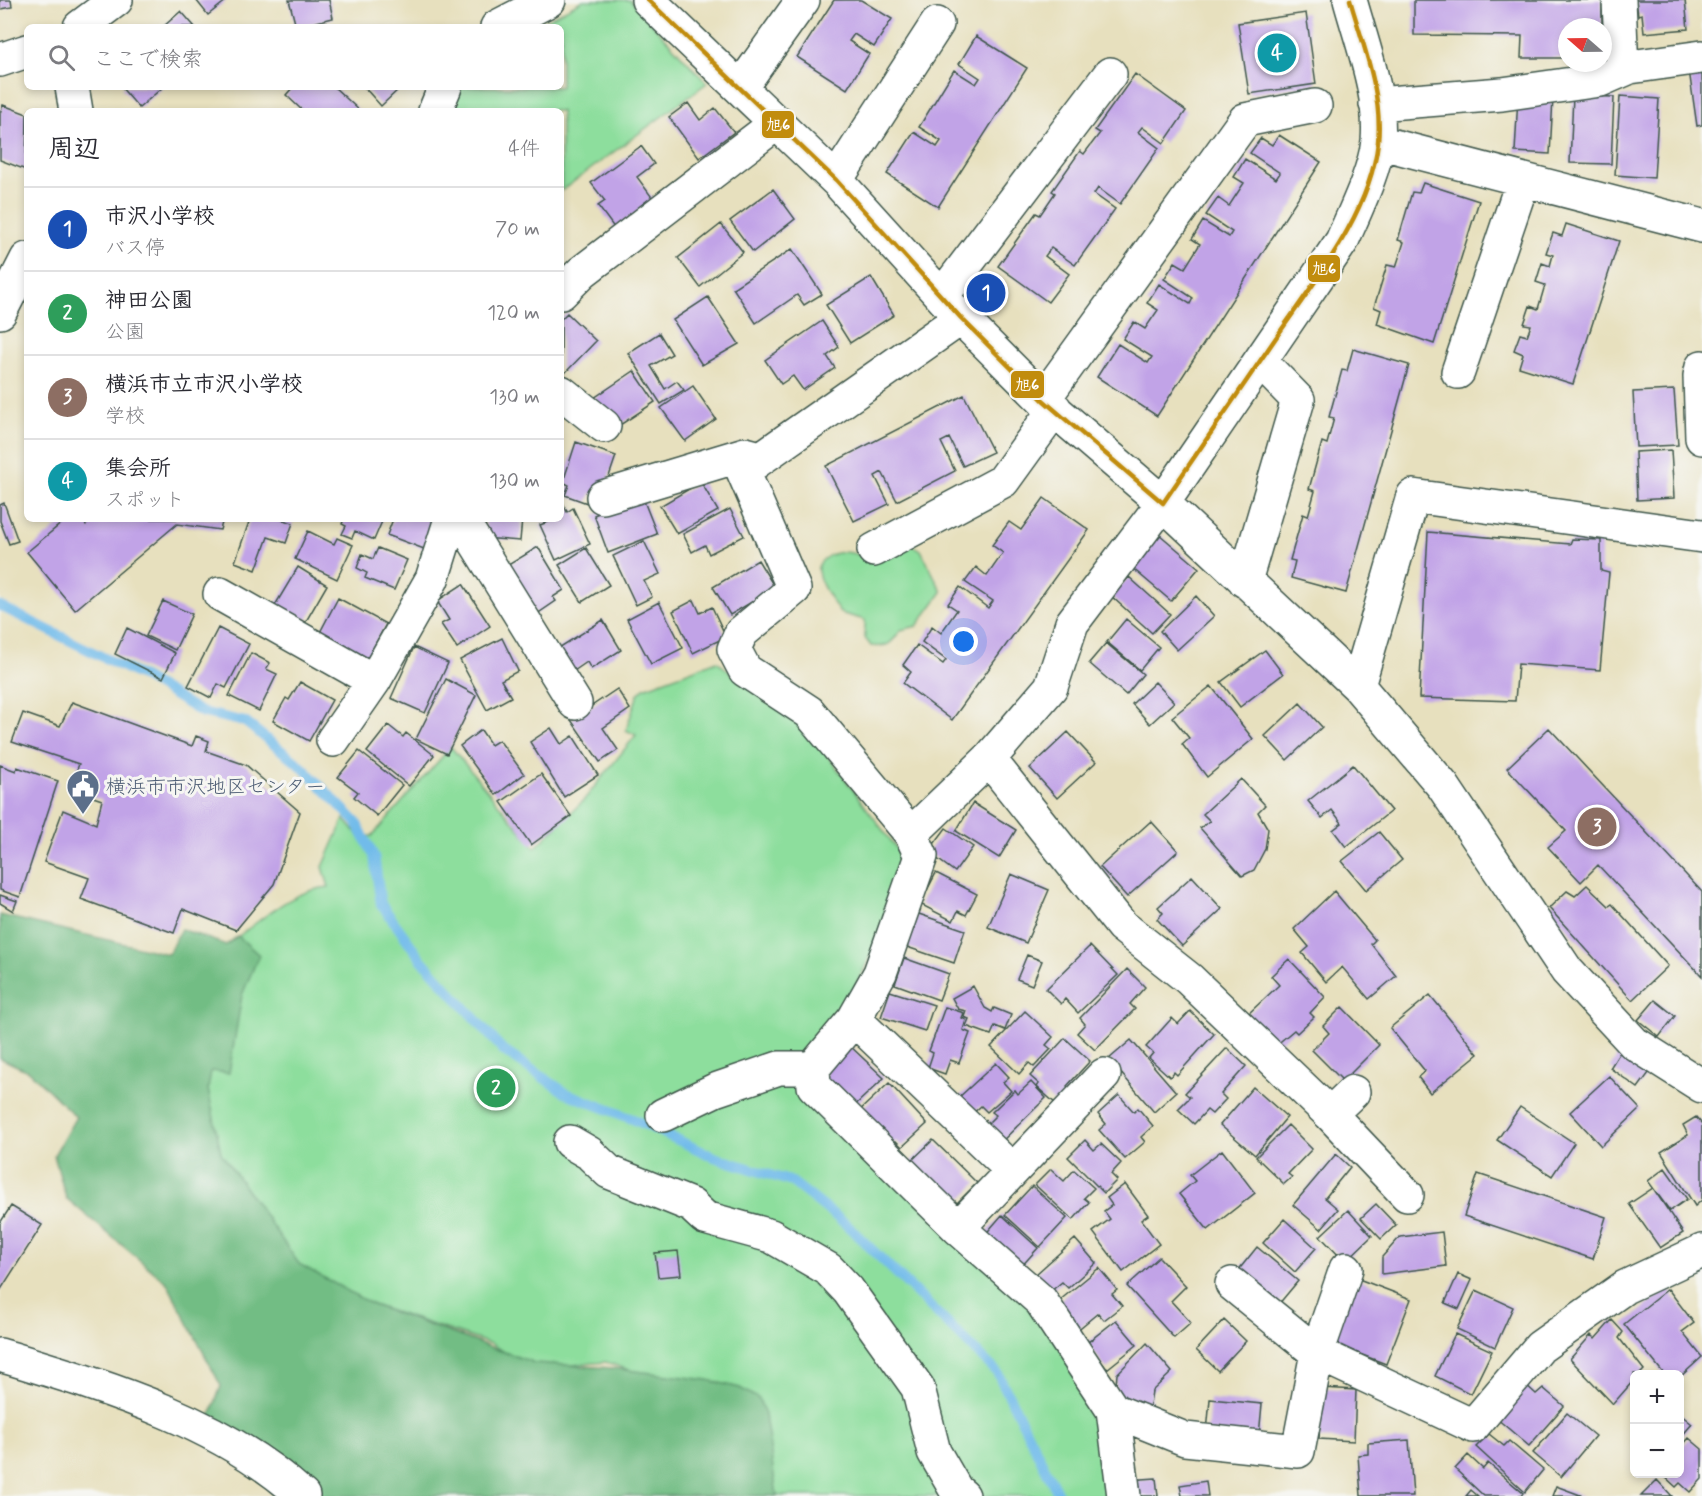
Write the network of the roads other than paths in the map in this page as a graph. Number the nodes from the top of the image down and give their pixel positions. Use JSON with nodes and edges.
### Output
{"nodes":[{"id":1,"x":116,"y":0,"type":"edge"},
{"id":2,"x":549,"y":0,"type":"edge"},
{"id":3,"x":648,"y":0,"type":"edge"},
{"id":4,"x":803,"y":0,"type":"edge"},
{"id":5,"x":1350,"y":0,"type":"edge"},
{"id":6,"x":1619,"y":0,"type":"edge"},
{"id":7,"x":84,"y":24,"type":"edge"},
{"id":8,"x":503,"y":24,"type":"edge"},
{"id":9,"x":937,"y":24,"type":"dead end"},
{"id":10,"x":24,"y":52,"type":"edge"},
{"id":11,"x":1702,"y":57,"type":"edge"},
{"id":12,"x":0,"y":60,"type":"edge"},
{"id":13,"x":1622,"y":70,"type":"junction"},
{"id":14,"x":1110,"y":74,"type":"dead end"},
{"id":15,"x":741,"y":87,"type":"junction"},
{"id":16,"x":72,"y":90,"type":"edge"},
{"id":17,"x":444,"y":90,"type":"edge"},
{"id":18,"x":1376,"y":104,"type":"junction"},
{"id":19,"x":1315,"y":106,"type":"dead end"},
{"id":20,"x":76,"y":108,"type":"edge"},
{"id":21,"x":436,"y":108,"type":"edge"},
{"id":22,"x":778,"y":122,"type":"junction"},
{"id":23,"x":1378,"y":142,"type":"junction"},
{"id":24,"x":836,"y":180,"type":"junction"},
{"id":25,"x":1523,"y":180,"type":"junction"},
{"id":26,"x":1702,"y":226,"type":"edge"},
{"id":27,"x":24,"y":264,"type":"edge"},
{"id":28,"x":564,"y":290,"type":"edge"},
{"id":29,"x":952,"y":307,"type":"junction"},
{"id":30,"x":0,"y":312,"type":"edge"},
{"id":31,"x":1261,"y":362,"type":"junction"},
{"id":32,"x":1702,"y":367,"type":"edge"},
{"id":33,"x":1458,"y":372,"type":"dead end"},
{"id":34,"x":564,"y":394,"type":"edge"},
{"id":35,"x":1049,"y":404,"type":"junction"},
{"id":36,"x":604,"y":426,"type":"dead end"},
{"id":37,"x":1702,"y":438,"type":"edge"},
{"id":38,"x":760,"y":458,"type":"junction"},
{"id":39,"x":603,"y":497,"type":"dead end"},
{"id":40,"x":1162,"y":503,"type":"junction"},
{"id":41,"x":450,"y":522,"type":"edge"},
{"id":42,"x":463,"y":522,"type":"edge"},
{"id":43,"x":1702,"y":536,"type":"edge"},
{"id":44,"x":874,"y":550,"type":"dead end"},
{"id":45,"x":1245,"y":580,"type":"junction"},
{"id":46,"x":220,"y":594,"type":"dead end"},
{"id":47,"x":374,"y":681,"type":"junction"},
{"id":48,"x":1358,"y":686,"type":"junction"},
{"id":49,"x":575,"y":703,"type":"dead end"},
{"id":50,"x":333,"y":740,"type":"dead end"},
{"id":51,"x":989,"y":759,"type":"junction"},
{"id":52,"x":911,"y":834,"type":"junction"},
{"id":53,"x":854,"y":1018,"type":"junction"},
{"id":54,"x":813,"y":1068,"type":"junction"},
{"id":55,"x":1104,"y":1075,"type":"dead end"},
{"id":56,"x":1702,"y":1086,"type":"edge"},
{"id":57,"x":663,"y":1115,"type":"dead end"},
{"id":58,"x":570,"y":1142,"type":"dead end"},
{"id":59,"x":1012,"y":1170,"type":"junction"},
{"id":60,"x":1407,"y":1194,"type":"dead end"},
{"id":61,"x":958,"y":1228,"type":"junction"},
{"id":62,"x":1702,"y":1251,"type":"edge"},
{"id":63,"x":1346,"y":1269,"type":"dead end"},
{"id":64,"x":1232,"y":1284,"type":"dead end"},
{"id":65,"x":1317,"y":1353,"type":"junction"},
{"id":66,"x":0,"y":1355,"type":"edge"},
{"id":67,"x":1113,"y":1410,"type":"junction"},
{"id":68,"x":303,"y":1496,"type":"edge"},
{"id":69,"x":963,"y":1496,"type":"edge"},
{"id":70,"x":1124,"y":1496,"type":"edge"}],
"edges":[{"from":1,"to":7,"type":"street"},
{"from":2,"to":8,"type":"street"},
{"from":3,"to":15,"type":"street"},
{"from":4,"to":15,"type":"street"},
{"from":5,"to":18,"type":"street"},
{"from":6,"to":13,"type":"street"},
{"from":9,"to":24,"type":"street"},
{"from":10,"to":12,"type":"street"},
{"from":11,"to":13,"type":"street"},
{"from":13,"to":18,"type":"street"},
{"from":14,"to":29,"type":"street"},
{"from":15,"to":22,"type":"street"},
{"from":16,"to":20,"type":"street"},
{"from":17,"to":21,"type":"street"},
{"from":18,"to":23,"type":"street"},
{"from":19,"to":35,"type":"street"},
{"from":22,"to":24,"type":"street"},
{"from":22,"to":28,"type":"street"},
{"from":23,"to":25,"type":"street"},
{"from":23,"to":31,"type":"street"},
{"from":24,"to":29,"type":"street"},
{"from":25,"to":26,"type":"street"},
{"from":25,"to":33,"type":"street"},
{"from":27,"to":30,"type":"street"},
{"from":29,"to":35,"type":"street"},
{"from":29,"to":38,"type":"street"},
{"from":31,"to":40,"type":"street"},
{"from":31,"to":45,"type":"street"},
{"from":32,"to":37,"type":"street"},
{"from":34,"to":36,"type":"street"},
{"from":35,"to":40,"type":"street"},
{"from":35,"to":44,"type":"street"},
{"from":38,"to":39,"type":"street"},
{"from":38,"to":52,"type":"street"},
{"from":40,"to":45,"type":"street"},
{"from":40,"to":51,"type":"street"},
{"from":41,"to":47,"type":"street"},
{"from":42,"to":49,"type":"street"},
{"from":43,"to":48,"type":"street"},
{"from":45,"to":48,"type":"street"},
{"from":46,"to":47,"type":"street"},
{"from":47,"to":50,"type":"street"},
{"from":48,"to":56,"type":"street"},
{"from":51,"to":52,"type":"street"},
{"from":51,"to":60,"type":"street"},
{"from":52,"to":53,"type":"street"},
{"from":53,"to":54,"type":"street"},
{"from":53,"to":59,"type":"street"},
{"from":54,"to":57,"type":"street"},
{"from":54,"to":61,"type":"street"},
{"from":55,"to":59,"type":"street"},
{"from":58,"to":69,"type":"street"},
{"from":59,"to":61,"type":"street"},
{"from":61,"to":67,"type":"street"},
{"from":62,"to":65,"type":"street"},
{"from":63,"to":65,"type":"street"},
{"from":64,"to":65,"type":"street"},
{"from":65,"to":67,"type":"street"},
{"from":66,"to":68,"type":"street"},
{"from":67,"to":70,"type":"street"}]}
